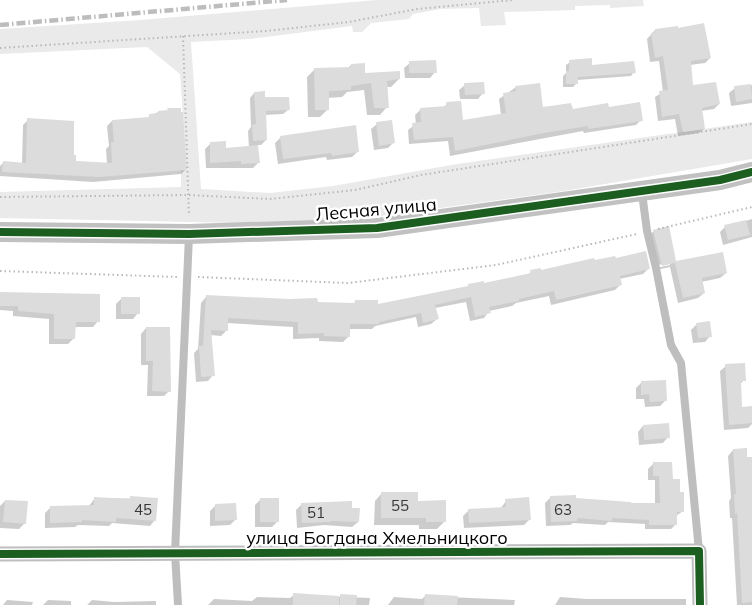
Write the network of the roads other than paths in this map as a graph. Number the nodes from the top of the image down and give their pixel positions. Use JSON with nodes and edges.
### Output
{"nodes":[{"id":1,"x":752,"y":172,"type":"edge"},
{"id":2,"x":642,"y":191,"type":"junction"},
{"id":3,"x":0,"y":232,"type":"edge"},
{"id":4,"x":189,"y":234,"type":"junction"},
{"id":5,"x":699,"y":551,"type":"junction"},
{"id":6,"x":175,"y":553,"type":"junction"},
{"id":7,"x":0,"y":554,"type":"edge"},
{"id":8,"x":178,"y":605,"type":"edge"},
{"id":9,"x":700,"y":605,"type":"edge"}],
"edges":[{"from":1,"to":2,"type":"street","name":"Лесная улица"},
{"from":2,"to":4,"type":"street","name":"Лесная улица"},
{"from":2,"to":5,"type":"lane"},
{"from":3,"to":4,"type":"street","name":"Лесная улица"},
{"from":4,"to":6,"type":"lane"},
{"from":5,"to":6,"type":"street","name":"улица Богдана Хмельницкого"},
{"from":5,"to":9,"type":"street"},
{"from":6,"to":7,"type":"street","name":"улица Богдана Хмельницкого"},
{"from":6,"to":8,"type":"lane"}]}
